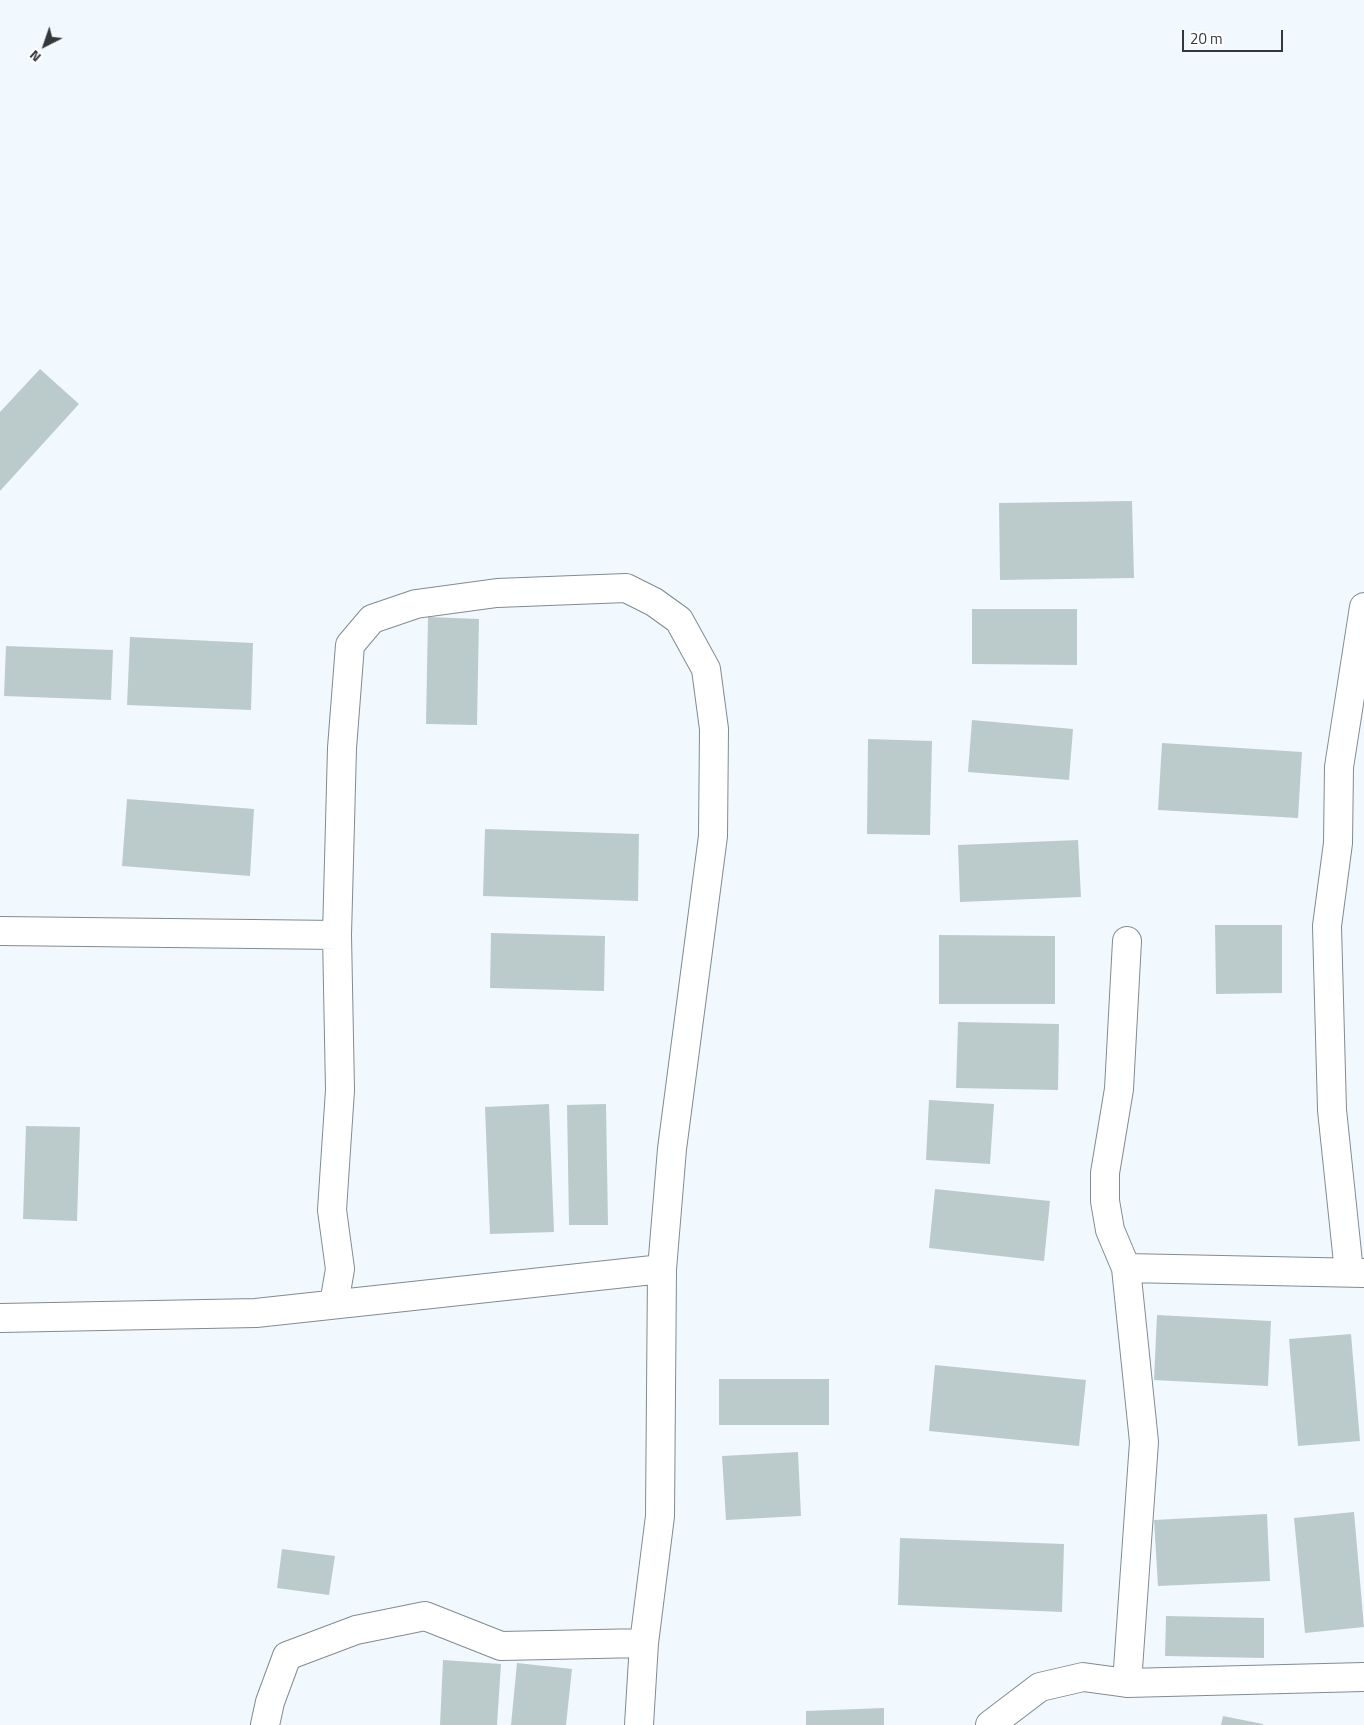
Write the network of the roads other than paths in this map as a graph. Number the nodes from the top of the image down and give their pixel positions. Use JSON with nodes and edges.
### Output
{"nodes":[{"id":1,"x":1364,"y":607,"type":"edge"},
{"id":2,"x":0,"y":931,"type":"edge"},
{"id":3,"x":337,"y":935,"type":"junction"},
{"id":4,"x":1127,"y":941,"type":"dead end"},
{"id":5,"x":1126,"y":1268,"type":"junction"},
{"id":6,"x":662,"y":1269,"type":"junction"},
{"id":7,"x":1357,"y":1273,"type":"edge"},
{"id":8,"x":334,"y":1304,"type":"junction"},
{"id":9,"x":0,"y":1318,"type":"edge"},
{"id":10,"x":644,"y":1643,"type":"junction"},
{"id":11,"x":1364,"y":1677,"type":"edge"},
{"id":12,"x":1127,"y":1683,"type":"junction"},
{"id":13,"x":265,"y":1725,"type":"edge"},
{"id":14,"x":639,"y":1725,"type":"edge"},
{"id":15,"x":990,"y":1725,"type":"edge"}],
"edges":[{"from":1,"to":7,"type":"street"},
{"from":2,"to":3,"type":"street"},
{"from":3,"to":6,"type":"street"},
{"from":3,"to":8,"type":"street"},
{"from":4,"to":5,"type":"street"},
{"from":5,"to":7,"type":"street"},
{"from":5,"to":12,"type":"street"},
{"from":6,"to":8,"type":"street"},
{"from":6,"to":10,"type":"street"},
{"from":8,"to":9,"type":"street"},
{"from":10,"to":13,"type":"street"},
{"from":10,"to":14,"type":"street"},
{"from":11,"to":12,"type":"street"},
{"from":12,"to":15,"type":"street"}]}
